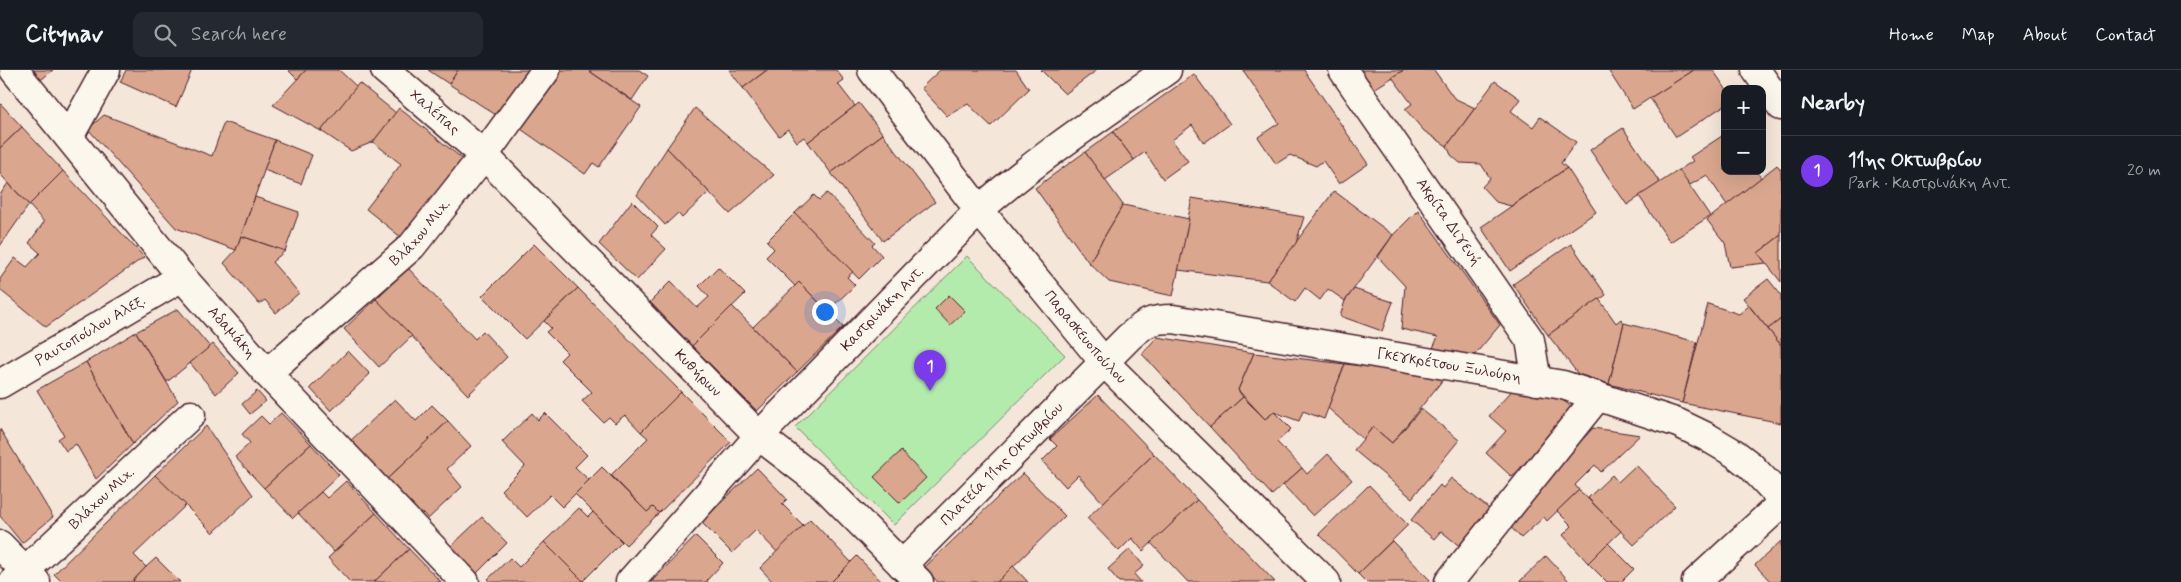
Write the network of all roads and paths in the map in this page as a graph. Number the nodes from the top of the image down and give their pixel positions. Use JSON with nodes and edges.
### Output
{"nodes":[{"id":1,"x":14,"y":70,"type":"edge"},
{"id":2,"x":106,"y":70,"type":"edge"},
{"id":3,"x":385,"y":70,"type":"edge"},
{"id":4,"x":546,"y":70,"type":"edge"},
{"id":5,"x":872,"y":70,"type":"edge"},
{"id":6,"x":1168,"y":70,"type":"edge"},
{"id":7,"x":1343,"y":70,"type":"edge"},
{"id":8,"x":1762,"y":72,"type":"edge"},
{"id":9,"x":1781,"y":106,"type":"edge"},
{"id":10,"x":69,"y":137,"type":"junction"},
{"id":11,"x":484,"y":154,"type":"junction"},
{"id":12,"x":979,"y":210,"type":"junction"},
{"id":13,"x":182,"y":276,"type":"junction"},
{"id":14,"x":1104,"y":362,"type":"junction"},
{"id":15,"x":267,"y":373,"type":"junction"},
{"id":16,"x":1536,"y":381,"type":"junction"},
{"id":17,"x":0,"y":384,"type":"edge"},
{"id":18,"x":1598,"y":396,"type":"junction"},
{"id":19,"x":191,"y":415,"type":"dead end"},
{"id":20,"x":759,"y":436,"type":"junction"},
{"id":21,"x":1781,"y":498,"type":"edge"},
{"id":22,"x":1781,"y":504,"type":"edge"},
{"id":23,"x":0,"y":545,"type":"edge"},
{"id":24,"x":911,"y":573,"type":"edge"},
{"id":25,"x":25,"y":578,"type":"edge"},
{"id":26,"x":465,"y":582,"type":"edge"},
{"id":27,"x":630,"y":582,"type":"edge"},
{"id":28,"x":1326,"y":582,"type":"edge"},
{"id":29,"x":1448,"y":582,"type":"edge"},
{"id":30,"x":1696,"y":582,"type":"edge"}],
"edges":[{"from":1,"to":10,"type":"street","name":"Αδαμάκη"},
{"from":2,"to":10,"type":"street"},
{"from":3,"to":11,"type":"street","name":"Χαλέπας"},
{"from":4,"to":11,"type":"street","name":"Βλάχου Μιχ."},
{"from":5,"to":12,"type":"street","name":"Παρασκευοπούλου"},
{"from":6,"to":12,"type":"street","name":"Καστρινάκη Αντ."},
{"from":7,"to":16,"type":"street","name":"Ακρίτα Διγενή"},
{"from":8,"to":9,"type":"street"},
{"from":10,"to":13,"type":"street","name":"Αδαμάκη"},
{"from":11,"to":15,"type":"street","name":"Βλάχου Μιχ."},
{"from":11,"to":20,"type":"street","name":"Κυθήρων"},
{"from":12,"to":14,"type":"street","name":"Παρασκευοπούλου"},
{"from":12,"to":20,"type":"street","name":"Καστρινάκη Αντ."},
{"from":13,"to":15,"type":"street","name":"Αδαμάκη"},
{"from":13,"to":17,"type":"street","name":"Ραυτοπούλου Αλεξ."},
{"from":14,"to":16,"type":"street","name":"Γκεγκρέτσου Ξυλούρη"},
{"from":14,"to":24,"type":"street","name":"Πλατεία 11ης Οκτωβρίου"},
{"from":14,"to":28,"type":"street","name":"Παρασκευοπούλου"},
{"from":15,"to":26,"type":"street","name":"Αδαμάκη"},
{"from":16,"to":18,"type":"street","name":"Γκεγκρέτσου Ξυλούρη"},
{"from":18,"to":21,"type":"street","name":"Γκεγκρέτσου Ξυλούρη"},
{"from":18,"to":29,"type":"street"},
{"from":19,"to":25,"type":"street","name":"Βλάχου Μιχ."},
{"from":20,"to":24,"type":"street","name":"Κυθήρων"},
{"from":20,"to":27,"type":"street","name":"Καστρινάκη Αντ."},
{"from":22,"to":30,"type":"street"},
{"from":23,"to":25,"type":"street"}]}
